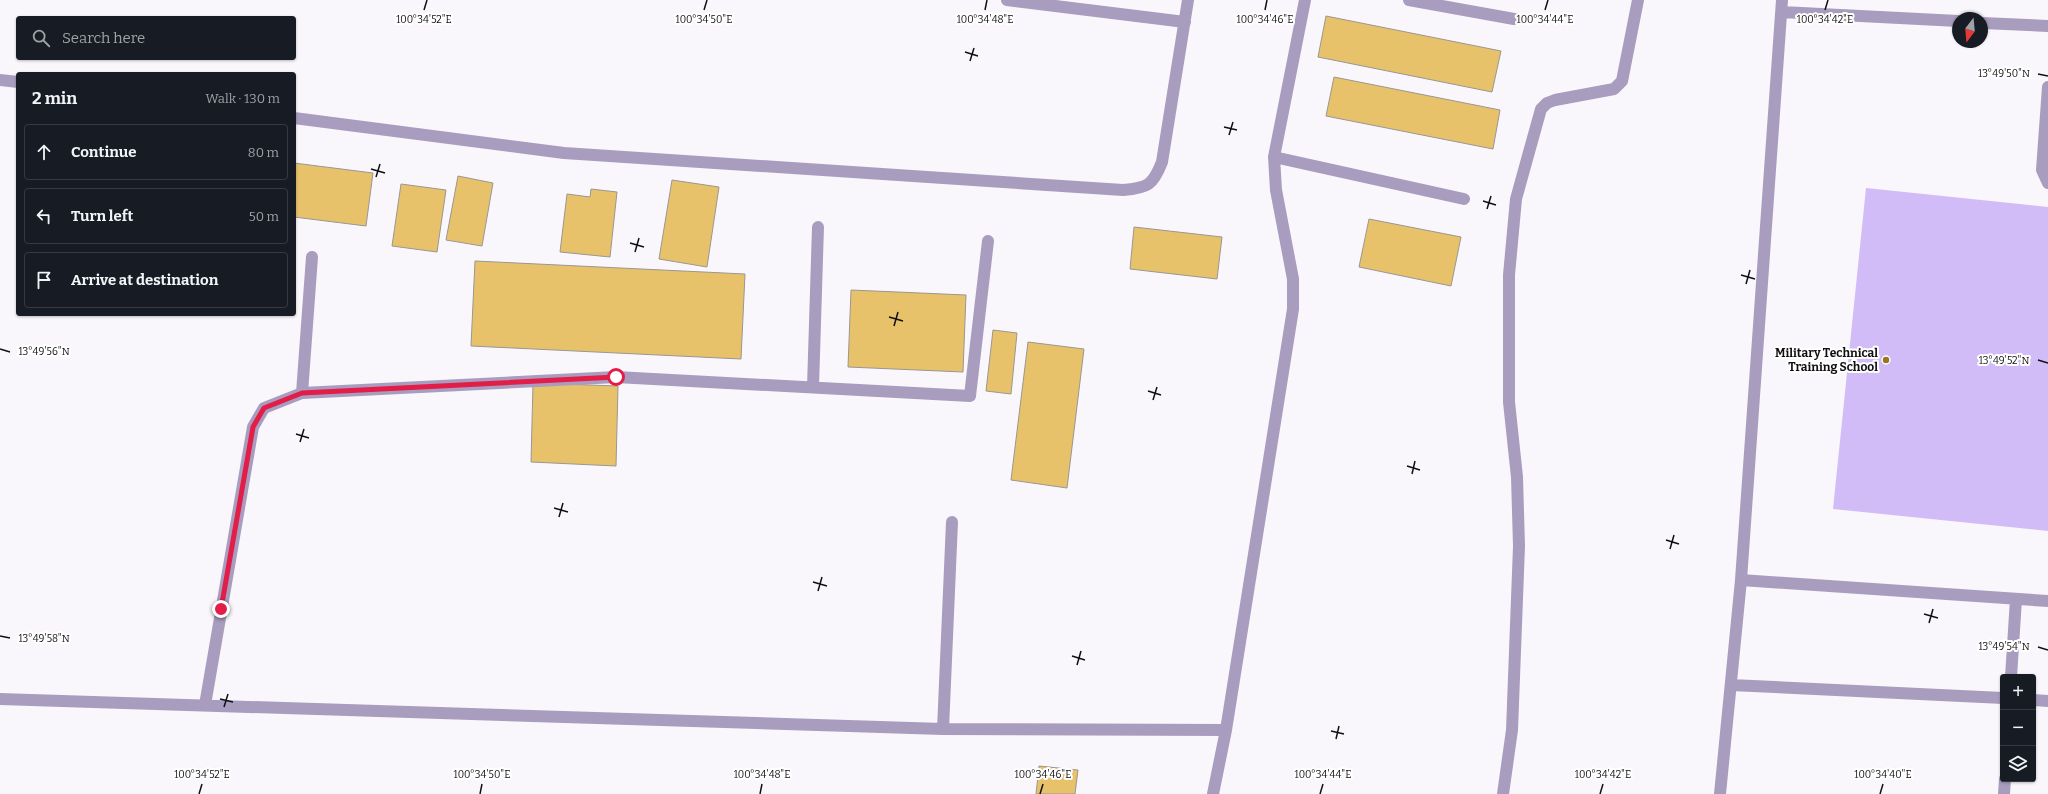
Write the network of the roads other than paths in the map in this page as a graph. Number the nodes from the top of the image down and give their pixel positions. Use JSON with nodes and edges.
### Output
{"nodes":[{"id":1,"x":1007,"y":0,"type":"edge"},
{"id":2,"x":1188,"y":0,"type":"edge"},
{"id":3,"x":1305,"y":0,"type":"edge"},
{"id":4,"x":1409,"y":0,"type":"edge"},
{"id":5,"x":1638,"y":0,"type":"edge"},
{"id":6,"x":1782,"y":6,"type":"edge"},
{"id":7,"x":1514,"y":19,"type":"dead end"},
{"id":8,"x":1952,"y":20,"type":"edge"},
{"id":9,"x":1185,"y":22,"type":"junction"},
{"id":10,"x":1988,"y":23,"type":"edge"},
{"id":11,"x":2048,"y":26,"type":"edge"},
{"id":12,"x":0,"y":80,"type":"edge"},
{"id":13,"x":16,"y":82,"type":"edge"},
{"id":14,"x":2048,"y":86,"type":"edge"},
{"id":15,"x":296,"y":118,"type":"edge"},
{"id":16,"x":1274,"y":157,"type":"junction"},
{"id":17,"x":2048,"y":183,"type":"edge"},
{"id":18,"x":1464,"y":199,"type":"dead end"},
{"id":19,"x":818,"y":227,"type":"dead end"},
{"id":20,"x":988,"y":241,"type":"dead end"},
{"id":21,"x":312,"y":257,"type":"dead end"},
{"id":22,"x":813,"y":387,"type":"junction"},
{"id":23,"x":302,"y":393,"type":"junction"},
{"id":24,"x":952,"y":522,"type":"dead end"},
{"id":25,"x":1741,"y":580,"type":"junction"},
{"id":26,"x":2016,"y":599,"type":"junction"},
{"id":27,"x":2048,"y":601,"type":"edge"},
{"id":28,"x":2012,"y":674,"type":"edge"},
{"id":29,"x":1731,"y":685,"type":"junction"},
{"id":30,"x":2000,"y":698,"type":"edge"},
{"id":31,"x":0,"y":699,"type":"edge"},
{"id":32,"x":2036,"y":700,"type":"edge"},
{"id":33,"x":2048,"y":700,"type":"edge"},
{"id":34,"x":205,"y":705,"type":"junction"},
{"id":35,"x":943,"y":728,"type":"junction"},
{"id":36,"x":1226,"y":730,"type":"junction"},
{"id":37,"x":2005,"y":782,"type":"edge"},
{"id":38,"x":1213,"y":794,"type":"edge"},
{"id":39,"x":1503,"y":794,"type":"edge"},
{"id":40,"x":1723,"y":794,"type":"edge"},
{"id":41,"x":2004,"y":794,"type":"edge"}],
"edges":[{"from":1,"to":9,"type":"street"},
{"from":2,"to":9,"type":"street"},
{"from":3,"to":16,"type":"street"},
{"from":4,"to":7,"type":"street"},
{"from":5,"to":39,"type":"street"},
{"from":6,"to":8,"type":"street"},
{"from":6,"to":25,"type":"street"},
{"from":9,"to":15,"type":"street"},
{"from":10,"to":11,"type":"street"},
{"from":12,"to":13,"type":"street"},
{"from":14,"to":17,"type":"street"},
{"from":16,"to":18,"type":"street"},
{"from":16,"to":36,"type":"street"},
{"from":19,"to":22,"type":"street"},
{"from":20,"to":22,"type":"street"},
{"from":21,"to":23,"type":"street"},
{"from":22,"to":23,"type":"street"},
{"from":23,"to":34,"type":"street"},
{"from":24,"to":35,"type":"street"},
{"from":25,"to":26,"type":"street"},
{"from":25,"to":29,"type":"street"},
{"from":26,"to":27,"type":"street"},
{"from":26,"to":28,"type":"street"},
{"from":29,"to":30,"type":"street"},
{"from":29,"to":40,"type":"street"},
{"from":31,"to":34,"type":"street"},
{"from":32,"to":33,"type":"street"},
{"from":34,"to":35,"type":"street"},
{"from":35,"to":36,"type":"street"},
{"from":36,"to":38,"type":"street"},
{"from":37,"to":41,"type":"street"}]}
